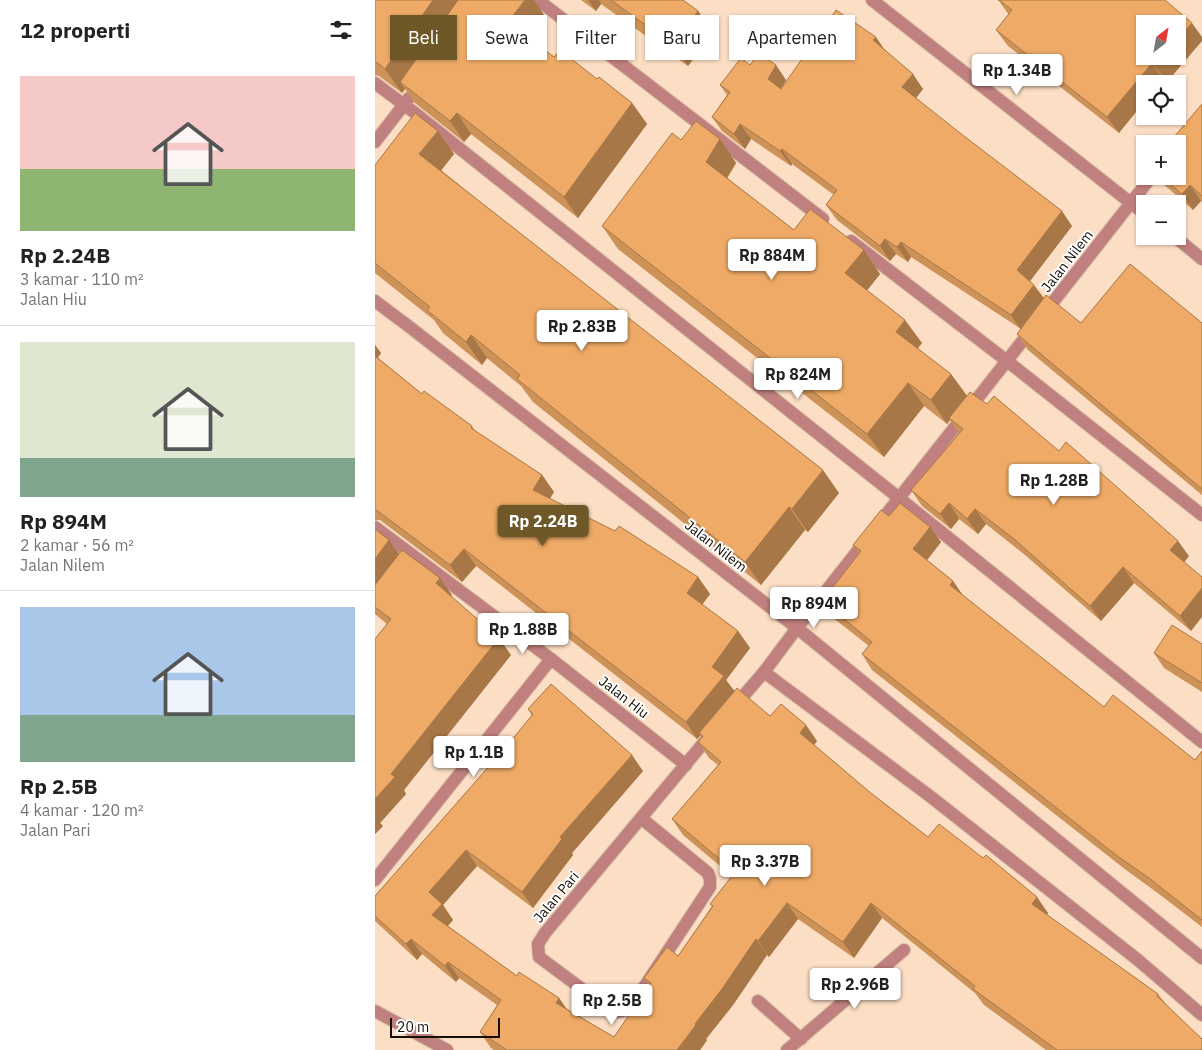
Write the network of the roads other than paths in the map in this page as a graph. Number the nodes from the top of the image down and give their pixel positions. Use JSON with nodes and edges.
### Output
{"nodes":[{"id":1,"x":538,"y":0,"type":"edge"},
{"id":2,"x":872,"y":0,"type":"edge"},
{"id":3,"x":375,"y":83,"type":"edge"},
{"id":4,"x":415,"y":89,"type":"edge"},
{"id":5,"x":404,"y":105,"type":"junction"},
{"id":6,"x":375,"y":142,"type":"edge"},
{"id":7,"x":1145,"y":185,"type":"edge"},
{"id":8,"x":1131,"y":203,"type":"junction"},
{"id":9,"x":1136,"y":207,"type":"edge"},
{"id":10,"x":1185,"y":245,"type":"edge"},
{"id":11,"x":1202,"y":258,"type":"edge"},
{"id":12,"x":375,"y":301,"type":"edge"},
{"id":13,"x":1007,"y":361,"type":"junction"},
{"id":14,"x":899,"y":498,"type":"junction"},
{"id":15,"x":1202,"y":515,"type":"edge"},
{"id":16,"x":375,"y":527,"type":"edge"},
{"id":17,"x":797,"y":628,"type":"junction"},
{"id":18,"x":551,"y":659,"type":"junction"},
{"id":19,"x":764,"y":672,"type":"junction"},
{"id":20,"x":1202,"y":742,"type":"edge"},
{"id":21,"x":685,"y":765,"type":"junction"},
{"id":22,"x":641,"y":818,"type":"junction"},
{"id":23,"x":375,"y":880,"type":"edge"},
{"id":24,"x":904,"y":950,"type":"dead end"},
{"id":25,"x":1202,"y":958,"type":"edge"},
{"id":26,"x":758,"y":1001,"type":"dead end"},
{"id":27,"x":375,"y":1011,"type":"edge"},
{"id":28,"x":1201,"y":1013,"type":"edge"},
{"id":29,"x":801,"y":1039,"type":"junction"},
{"id":30,"x":447,"y":1050,"type":"edge"},
{"id":31,"x":787,"y":1050,"type":"edge"}],
"edges":[{"from":1,"to":13,"type":"street"},
{"from":2,"to":8,"type":"street"},
{"from":3,"to":5,"type":"street"},
{"from":4,"to":5,"type":"street"},
{"from":5,"to":6,"type":"street"},
{"from":5,"to":14,"type":"street"},
{"from":7,"to":8,"type":"street","name":"Jalan Nilem"},
{"from":8,"to":9,"type":"street"},
{"from":8,"to":13,"type":"street","name":"Jalan Nilem"},
{"from":10,"to":11,"type":"street"},
{"from":12,"to":17,"type":"street","name":"Jalan Nilem"},
{"from":13,"to":14,"type":"street","name":"Jalan Nilem"},
{"from":13,"to":15,"type":"street"},
{"from":14,"to":17,"type":"street","name":"Jalan Nilem"},
{"from":14,"to":20,"type":"street"},
{"from":16,"to":18,"type":"street","name":"Jalan Hiu"},
{"from":17,"to":19,"type":"street"},
{"from":17,"to":25,"type":"street"},
{"from":18,"to":21,"type":"street","name":"Jalan Hiu"},
{"from":18,"to":23,"type":"street"},
{"from":19,"to":21,"type":"street"},
{"from":19,"to":28,"type":"street"},
{"from":21,"to":22,"type":"street"},
{"from":22,"to":22,"type":"street","name":"Jalan Pari"},
{"from":24,"to":29,"type":"street"},
{"from":26,"to":29,"type":"street"},
{"from":27,"to":30,"type":"street"},
{"from":29,"to":31,"type":"street"}]}
